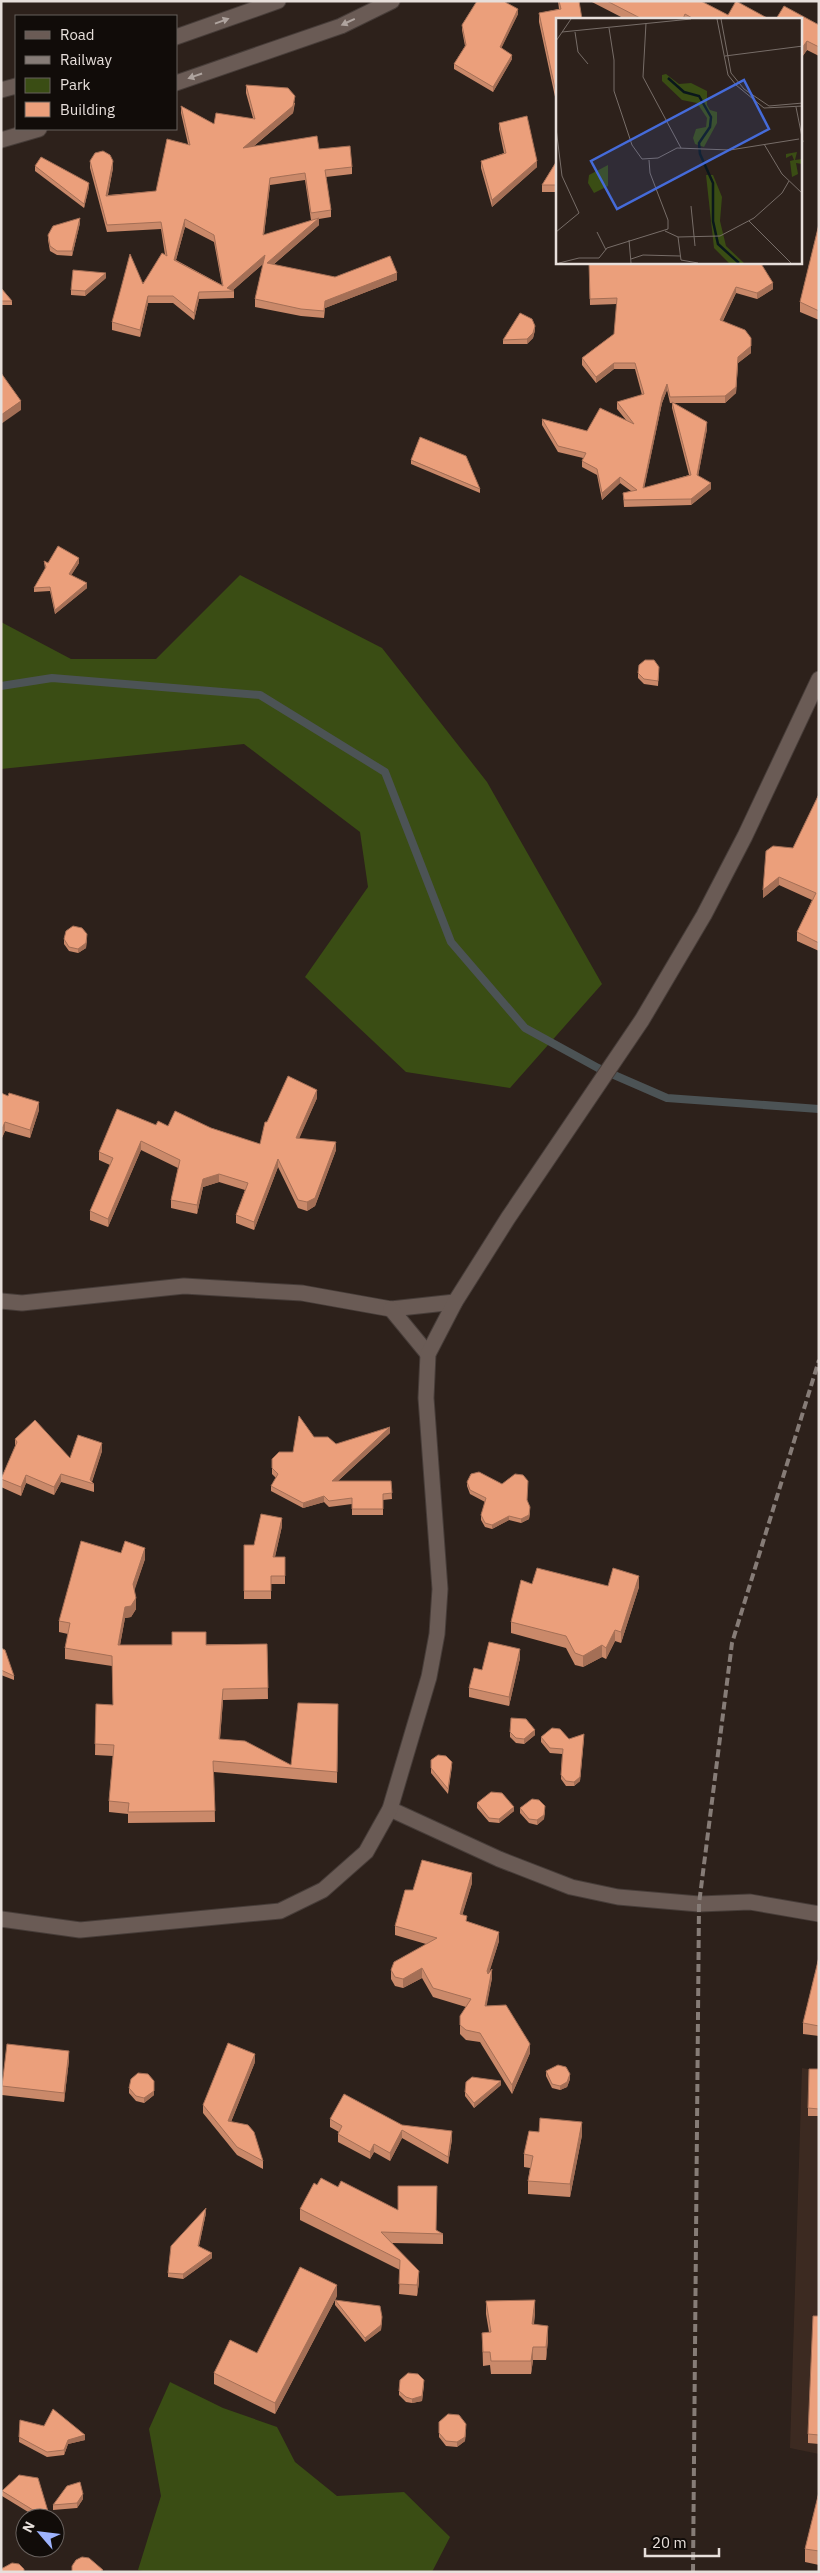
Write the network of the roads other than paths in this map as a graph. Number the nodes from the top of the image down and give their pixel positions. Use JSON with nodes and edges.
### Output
{"nodes":[{"id":1,"x":278,"y":1,"type":"edge"},
{"id":2,"x":392,"y":1,"type":"edge"},
{"id":3,"x":178,"y":36,"type":"edge"},
{"id":4,"x":178,"y":82,"type":"edge"},
{"id":5,"x":15,"y":86,"type":"edge"},
{"id":6,"x":1,"y":90,"type":"edge"},
{"id":7,"x":36,"y":130,"type":"edge"},
{"id":8,"x":1,"y":140,"type":"edge"},
{"id":9,"x":819,"y":679,"type":"edge"},
{"id":10,"x":1,"y":1301,"type":"edge"},
{"id":11,"x":455,"y":1302,"type":"junction"},
{"id":12,"x":391,"y":1309,"type":"junction"},
{"id":13,"x":428,"y":1354,"type":"junction"},
{"id":14,"x":390,"y":1809,"type":"junction"},
{"id":15,"x":819,"y":1914,"type":"edge"},
{"id":16,"x":1,"y":1919,"type":"edge"}],
"edges":[{"from":3,"to":1,"type":"street","one_way":true},
{"from":2,"to":4,"type":"street","one_way":true},
{"from":5,"to":6,"type":"street"},
{"from":7,"to":8,"type":"street"},
{"from":9,"to":11,"type":"street"},
{"from":10,"to":12,"type":"street"},
{"from":11,"to":12,"type":"street"},
{"from":11,"to":13,"type":"street"},
{"from":12,"to":13,"type":"street"},
{"from":13,"to":14,"type":"street"},
{"from":14,"to":15,"type":"street"},
{"from":14,"to":16,"type":"street"}]}
